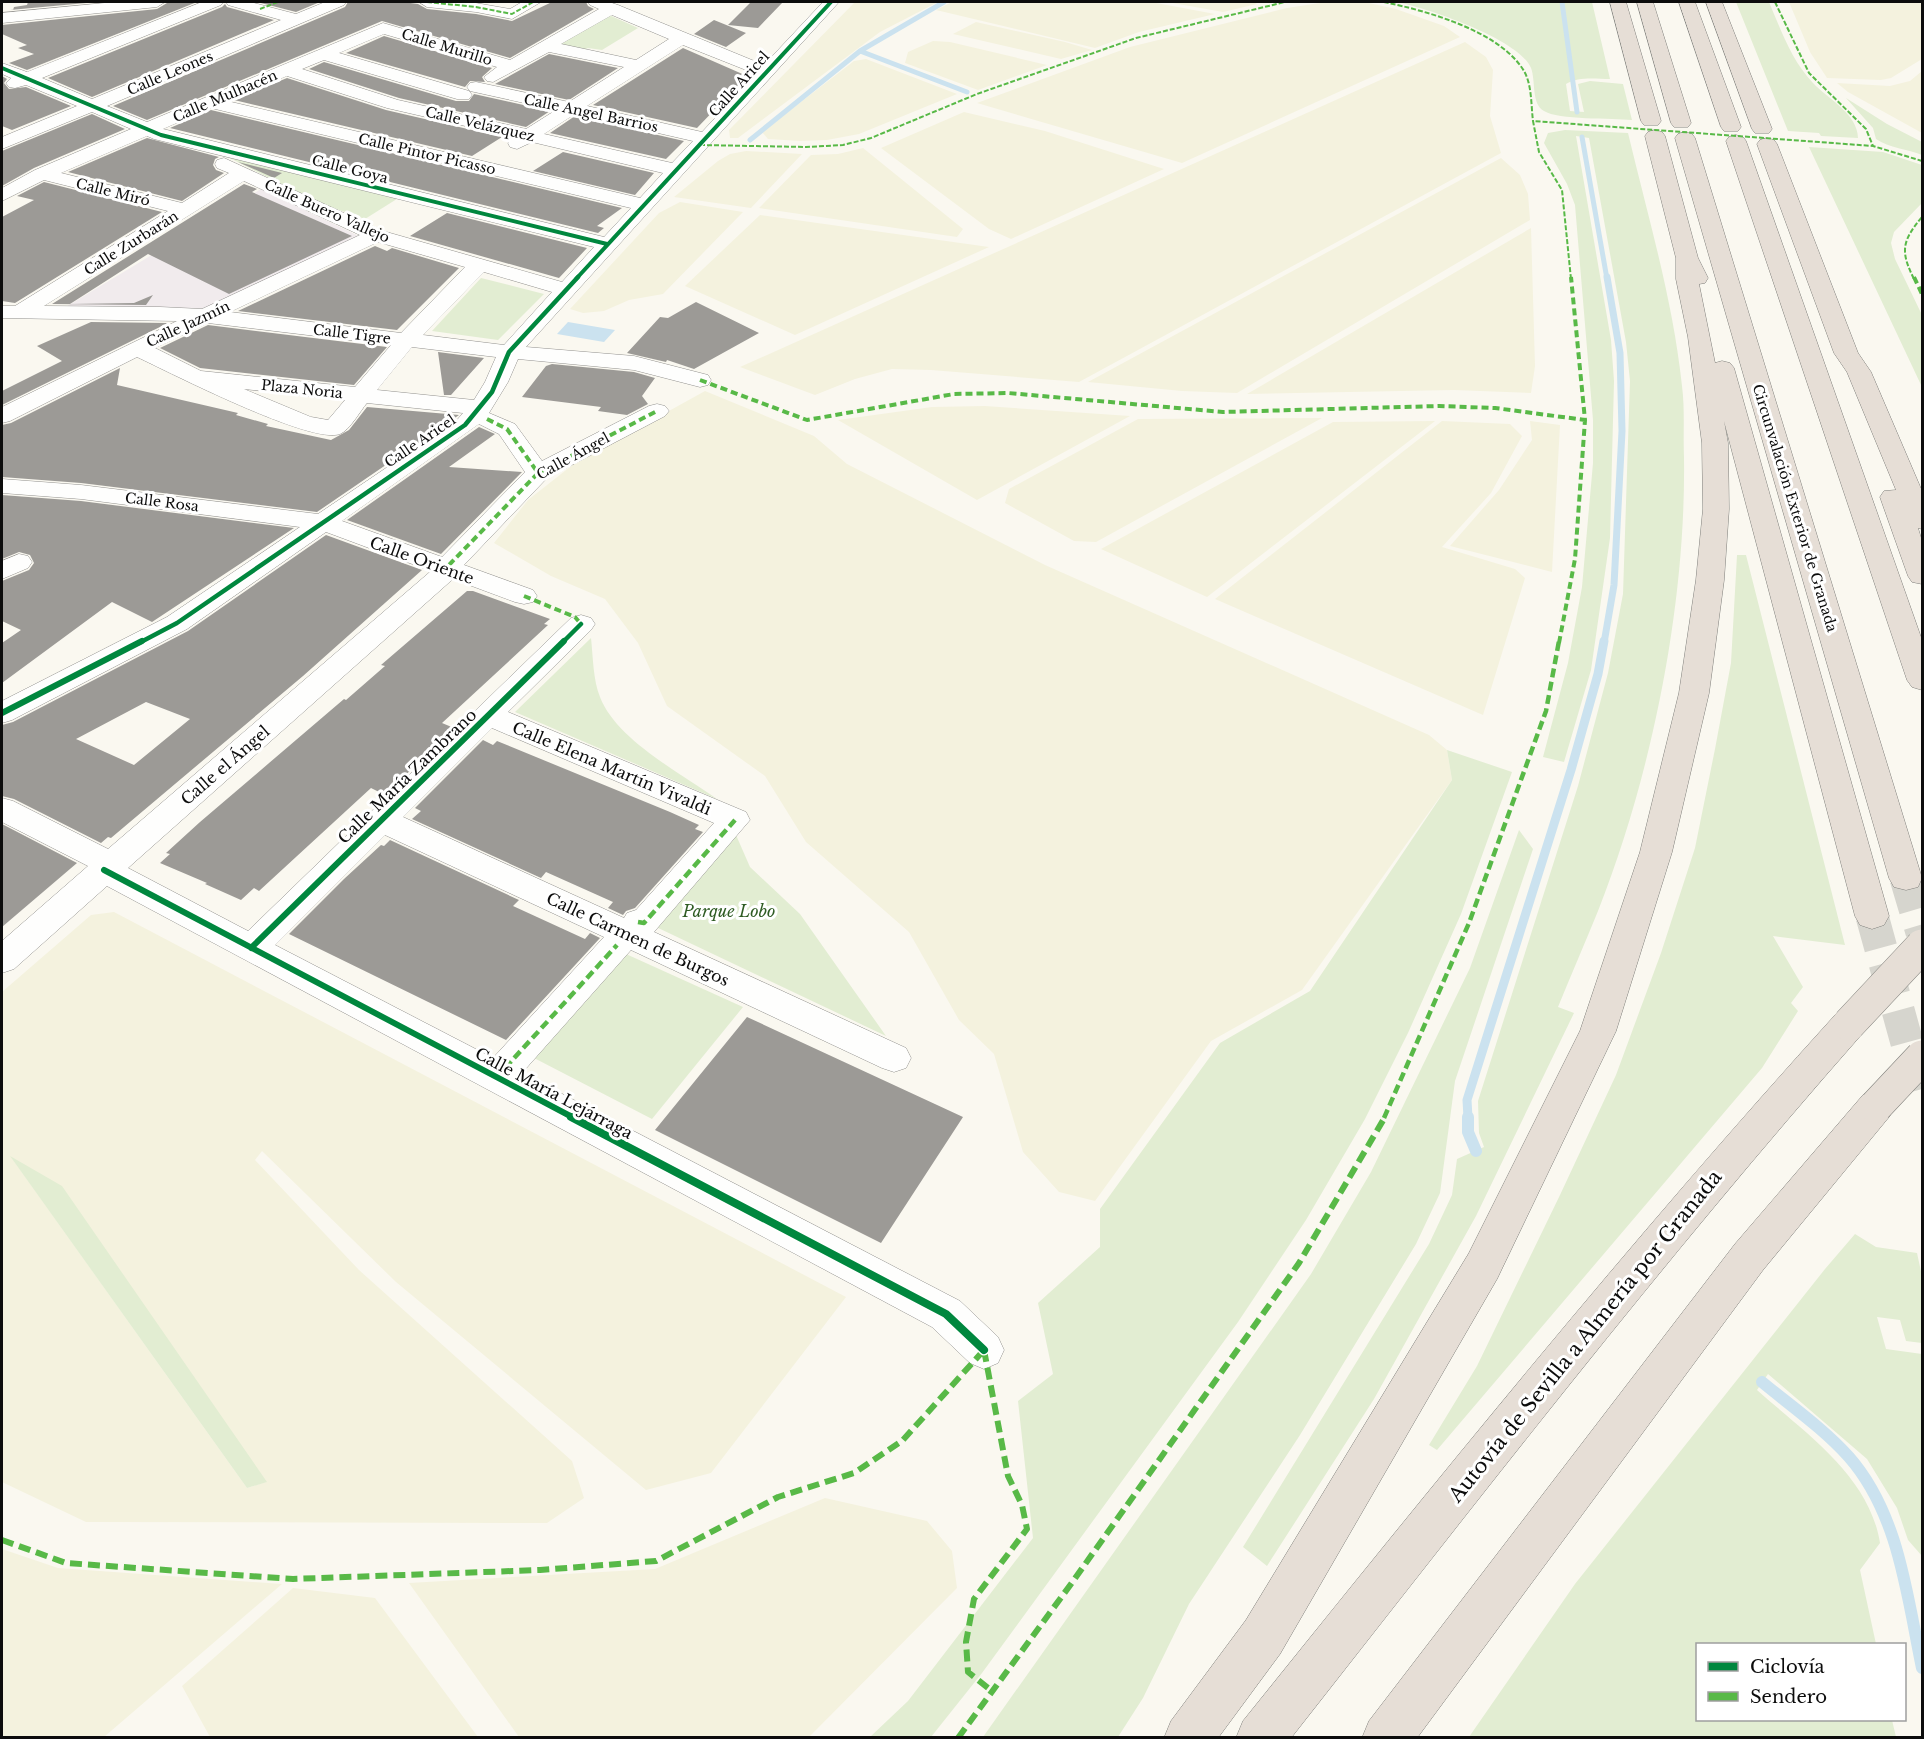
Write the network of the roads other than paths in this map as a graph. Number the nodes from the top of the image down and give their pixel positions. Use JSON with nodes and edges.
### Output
{"nodes":[{"id":1,"x":12,"y":2,"type":"edge"},
{"id":2,"x":157,"y":2,"type":"edge"},
{"id":3,"x":215,"y":2,"type":"edge"},
{"id":4,"x":234,"y":2,"type":"edge"},
{"id":5,"x":304,"y":2,"type":"edge"},
{"id":6,"x":427,"y":2,"type":"edge"},
{"id":7,"x":533,"y":2,"type":"edge"},
{"id":8,"x":831,"y":2,"type":"edge"},
{"id":9,"x":1618,"y":2,"type":"edge"},
{"id":10,"x":1645,"y":2,"type":"edge"},
{"id":11,"x":1687,"y":2,"type":"edge"},
{"id":12,"x":1714,"y":2,"type":"edge"},
{"id":13,"x":331,"y":4,"type":"edge"},
{"id":14,"x":604,"y":5,"type":"edge"},
{"id":15,"x":2,"y":6,"type":"edge"},
{"id":16,"x":2,"y":18,"type":"edge"},
{"id":17,"x":298,"y":26,"type":"junction"},
{"id":18,"x":383,"y":28,"type":"joint"},
{"id":19,"x":682,"y":38,"type":"junction"},
{"id":20,"x":323,"y":46,"type":"junction"},
{"id":21,"x":545,"y":46,"type":"junction"},
{"id":22,"x":187,"y":65,"type":"junction"},
{"id":23,"x":637,"y":65,"type":"junction"},
{"id":24,"x":512,"y":66,"type":"junction"},
{"id":25,"x":2,"y":68,"type":"edge"},
{"id":26,"x":287,"y":70,"type":"junction"},
{"id":27,"x":767,"y":71,"type":"junction"},
{"id":28,"x":208,"y":72,"type":"dead end"},
{"id":29,"x":26,"y":78,"type":"junction"},
{"id":30,"x":229,"y":79,"type":"dead end"},
{"id":31,"x":250,"y":86,"type":"junction"},
{"id":32,"x":2,"y":88,"type":"edge"},
{"id":33,"x":470,"y":91,"type":"junction"},
{"id":34,"x":211,"y":103,"type":"junction"},
{"id":35,"x":92,"y":106,"type":"junction"},
{"id":36,"x":571,"y":108,"type":"junction"},
{"id":37,"x":433,"y":113,"type":"junction"},
{"id":38,"x":154,"y":132,"type":"junction"},
{"id":39,"x":528,"y":136,"type":"junction"},
{"id":40,"x":706,"y":138,"type":"junction"},
{"id":41,"x":2,"y":144,"type":"edge"},
{"id":42,"x":480,"y":167,"type":"junction"},
{"id":43,"x":676,"y":170,"type":"junction"},
{"id":44,"x":243,"y":173,"type":"junction"},
{"id":45,"x":42,"y":174,"type":"junction"},
{"id":46,"x":463,"y":178,"type":"dead end"},
{"id":47,"x":446,"y":189,"type":"dead end"},
{"id":48,"x":2,"y":195,"type":"edge"},
{"id":49,"x":428,"y":200,"type":"junction"},
{"id":50,"x":643,"y":205,"type":"junction"},
{"id":51,"x":184,"y":209,"type":"junction"},
{"id":52,"x":396,"y":222,"type":"junction"},
{"id":53,"x":607,"y":244,"type":"junction"},
{"id":54,"x":1688,"y":258,"type":"junction"},
{"id":55,"x":479,"y":265,"type":"junction"},
{"id":56,"x":568,"y":290,"type":"junction"},
{"id":57,"x":10,"y":313,"type":"edge"},
{"id":58,"x":205,"y":316,"type":"junction"},
{"id":59,"x":406,"y":340,"type":"junction"},
{"id":60,"x":137,"y":348,"type":"junction"},
{"id":61,"x":509,"y":352,"type":"junction"},
{"id":62,"x":1846,"y":353,"type":"junction"},
{"id":63,"x":196,"y":377,"type":"junction"},
{"id":64,"x":700,"y":380,"type":"dead end"},
{"id":65,"x":356,"y":397,"type":"junction"},
{"id":66,"x":657,"y":411,"type":"dead end"},
{"id":67,"x":484,"y":413,"type":"junction"},
{"id":68,"x":2,"y":416,"type":"edge"},
{"id":69,"x":538,"y":473,"type":"junction"},
{"id":70,"x":2,"y":486,"type":"edge"},
{"id":71,"x":1923,"y":520,"type":"edge"},
{"id":72,"x":321,"y":522,"type":"junction"},
{"id":73,"x":449,"y":568,"type":"junction"},
{"id":74,"x":1923,"y":576,"type":"edge"},
{"id":75,"x":524,"y":596,"type":"dead end"},
{"id":76,"x":581,"y":624,"type":"dead end"},
{"id":77,"x":1923,"y":680,"type":"edge"},
{"id":78,"x":2,"y":713,"type":"edge"},
{"id":79,"x":488,"y":716,"type":"junction"},
{"id":80,"x":2,"y":809,"type":"edge"},
{"id":81,"x":382,"y":820,"type":"junction"},
{"id":82,"x":107,"y":867,"type":"junction"},
{"id":83,"x":1906,"y":878,"type":"tunnel mouth"},
{"id":84,"x":1872,"y":916,"type":"tunnel mouth"},
{"id":85,"x":1923,"y":946,"type":"edge"},
{"id":86,"x":251,"y":948,"type":"junction"},
{"id":87,"x":2,"y":960,"type":"edge"},
{"id":88,"x":1923,"y":1057,"type":"edge"},
{"id":89,"x":894,"y":1058,"type":"dead end"},
{"id":90,"x":496,"y":1078,"type":"junction"},
{"id":91,"x":984,"y":1350,"type":"dead end"},
{"id":92,"x":1188,"y":1737,"type":"edge"},
{"id":93,"x":1260,"y":1737,"type":"edge"},
{"id":94,"x":1386,"y":1737,"type":"edge"}],
"edges":[{"from":1,"to":15,"type":"street"},
{"from":2,"to":16,"type":"street"},
{"from":3,"to":29,"type":"street"},
{"from":4,"to":17,"type":"street"},
{"from":5,"to":13,"type":"street"},
{"from":6,"to":7,"type":"street"},
{"from":8,"to":27,"type":"street","name":"Calle Aricel"},
{"from":9,"to":54,"type":"highway"},
{"from":10,"to":83,"type":"highway","name":"Circunvalación Exterior de Granada"},
{"from":11,"to":77,"type":"highway"},
{"from":12,"to":62,"type":"highway"},
{"from":13,"to":17,"type":"street","name":"Calle Leones"},
{"from":14,"to":19,"type":"street"},
{"from":14,"to":21,"type":"street"},
{"from":17,"to":22,"type":"street","name":"Calle Leones"},
{"from":18,"to":20,"type":"street","name":"Calle Mulhacén"},
{"from":18,"to":24,"type":"street","name":"Calle Murillo"},
{"from":19,"to":23,"type":"street"},
{"from":19,"to":27,"type":"street"},
{"from":20,"to":26,"type":"street","name":"Calle Mulhacén"},
{"from":20,"to":33,"type":"street","name":"Calle Angel Barrios"},
{"from":21,"to":23,"type":"street"},
{"from":21,"to":24,"type":"street"},
{"from":22,"to":28,"type":"street"},
{"from":22,"to":35,"type":"street","name":"Calle Leones"},
{"from":23,"to":36,"type":"street"},
{"from":24,"to":33,"type":"street"},
{"from":25,"to":29,"type":"street","name":"Calle Goya"},
{"from":26,"to":31,"type":"street","name":"Calle Mulhacén"},
{"from":26,"to":37,"type":"street","name":"Calle Velázquez"},
{"from":27,"to":40,"type":"street","name":"Calle Aricel"},
{"from":29,"to":32,"type":"street"},
{"from":29,"to":35,"type":"street","name":"Calle Goya"},
{"from":30,"to":31,"type":"street"},
{"from":31,"to":34,"type":"street","name":"Calle Mulhacén"},
{"from":33,"to":36,"type":"street","name":"Calle Angel Barrios"},
{"from":33,"to":37,"type":"street"},
{"from":34,"to":38,"type":"street","name":"Calle Mulhacén"},
{"from":34,"to":42,"type":"street","name":"Calle Pintor Picasso"},
{"from":35,"to":38,"type":"street","name":"Calle Goya"},
{"from":35,"to":41,"type":"street","name":"Calle Leones"},
{"from":36,"to":39,"type":"street"},
{"from":36,"to":40,"type":"street","name":"Calle Angel Barrios"},
{"from":37,"to":39,"type":"street","name":"Calle Velázquez"},
{"from":38,"to":44,"type":"street","name":"Calle Buero Vallejo"},
{"from":38,"to":45,"type":"street","name":"Calle Mulhacén"},
{"from":38,"to":49,"type":"street","name":"Calle Goya"},
{"from":39,"to":42,"type":"street"},
{"from":39,"to":43,"type":"street","name":"Calle Velázquez"},
{"from":40,"to":43,"type":"street","name":"Calle Aricel"},
{"from":42,"to":46,"type":"street"},
{"from":42,"to":50,"type":"street","name":"Calle Pintor Picasso"},
{"from":43,"to":50,"type":"street","name":"Calle Aricel"},
{"from":44,"to":51,"type":"street","name":"Calle Zurbarán"},
{"from":44,"to":52,"type":"street","name":"Calle Buero Vallejo"},
{"from":45,"to":48,"type":"street","name":"Calle Mulhacén"},
{"from":45,"to":51,"type":"street","name":"Calle Miró"},
{"from":47,"to":49,"type":"street","name":"Calle Jazmín"},
{"from":49,"to":52,"type":"street","name":"Calle Jazmín"},
{"from":49,"to":53,"type":"street","name":"Calle Goya"},
{"from":50,"to":53,"type":"street","name":"Calle Aricel"},
{"from":51,"to":57,"type":"street","name":"Calle Zurbarán"},
{"from":52,"to":55,"type":"street","name":"Calle Buero Vallejo"},
{"from":52,"to":58,"type":"street","name":"Calle Jazmín"},
{"from":53,"to":56,"type":"street","name":"Calle Aricel"},
{"from":54,"to":84,"type":"highway"},
{"from":54,"to":92,"type":"highway"},
{"from":55,"to":56,"type":"street","name":"Calle Buero Vallejo"},
{"from":55,"to":59,"type":"street"},
{"from":56,"to":61,"type":"street","name":"Calle Aricel"},
{"from":57,"to":58,"type":"street","name":"Calle Tigre"},
{"from":58,"to":59,"type":"street","name":"Calle Tigre"},
{"from":58,"to":60,"type":"street","name":"Calle Jazmín"},
{"from":59,"to":61,"type":"street","name":"Calle Tigre"},
{"from":59,"to":65,"type":"street"},
{"from":60,"to":63,"type":"street","name":"Plaza Noria"},
{"from":60,"to":68,"type":"street","name":"Calle Jazmín"},
{"from":61,"to":64,"type":"street","name":"Calle Tigre"},
{"from":61,"to":67,"type":"street","name":"Calle Aricel"},
{"from":62,"to":71,"type":"highway"},
{"from":62,"to":74,"type":"highway"},
{"from":63,"to":65,"type":"street","name":"Plaza Noria"},
{"from":63,"to":65,"type":"street","name":"Plaza Noria"},
{"from":65,"to":67,"type":"street"},
{"from":66,"to":69,"type":"street","name":"Calle Ángel"},
{"from":67,"to":69,"type":"street"},
{"from":67,"to":72,"type":"street","name":"Calle Aricel"},
{"from":69,"to":73,"type":"street","name":"Calle Ángel"},
{"from":70,"to":72,"type":"street","name":"Calle Rosa"},
{"from":72,"to":73,"type":"street","name":"Calle Oriente"},
{"from":72,"to":78,"type":"street","name":"Calle Aricel"},
{"from":73,"to":75,"type":"street","name":"Calle Oriente"},
{"from":73,"to":82,"type":"street","name":"Calle el Ángel"},
{"from":76,"to":79,"type":"street","name":"Calle María Zambrano"},
{"from":79,"to":81,"type":"street","name":"Calle María Zambrano"},
{"from":79,"to":90,"type":"street","name":"Calle Elena Martín Vivaldi"},
{"from":80,"to":82,"type":"street","name":"Calle María Lejárraga"},
{"from":81,"to":86,"type":"street","name":"Calle María Zambrano"},
{"from":81,"to":89,"type":"street","name":"Calle Carmen de Burgos"},
{"from":82,"to":86,"type":"street","name":"Calle María Lejárraga"},
{"from":82,"to":87,"type":"street","name":"Calle el Ángel"},
{"from":85,"to":93,"type":"highway","name":"Autovía de Sevilla a Almería por Granada","bridge":true},
{"from":86,"to":90,"type":"street","name":"Calle María Lejárraga"},
{"from":88,"to":94,"type":"highway","bridge":true},
{"from":90,"to":91,"type":"street","name":"Calle María Lejárraga"}]}
